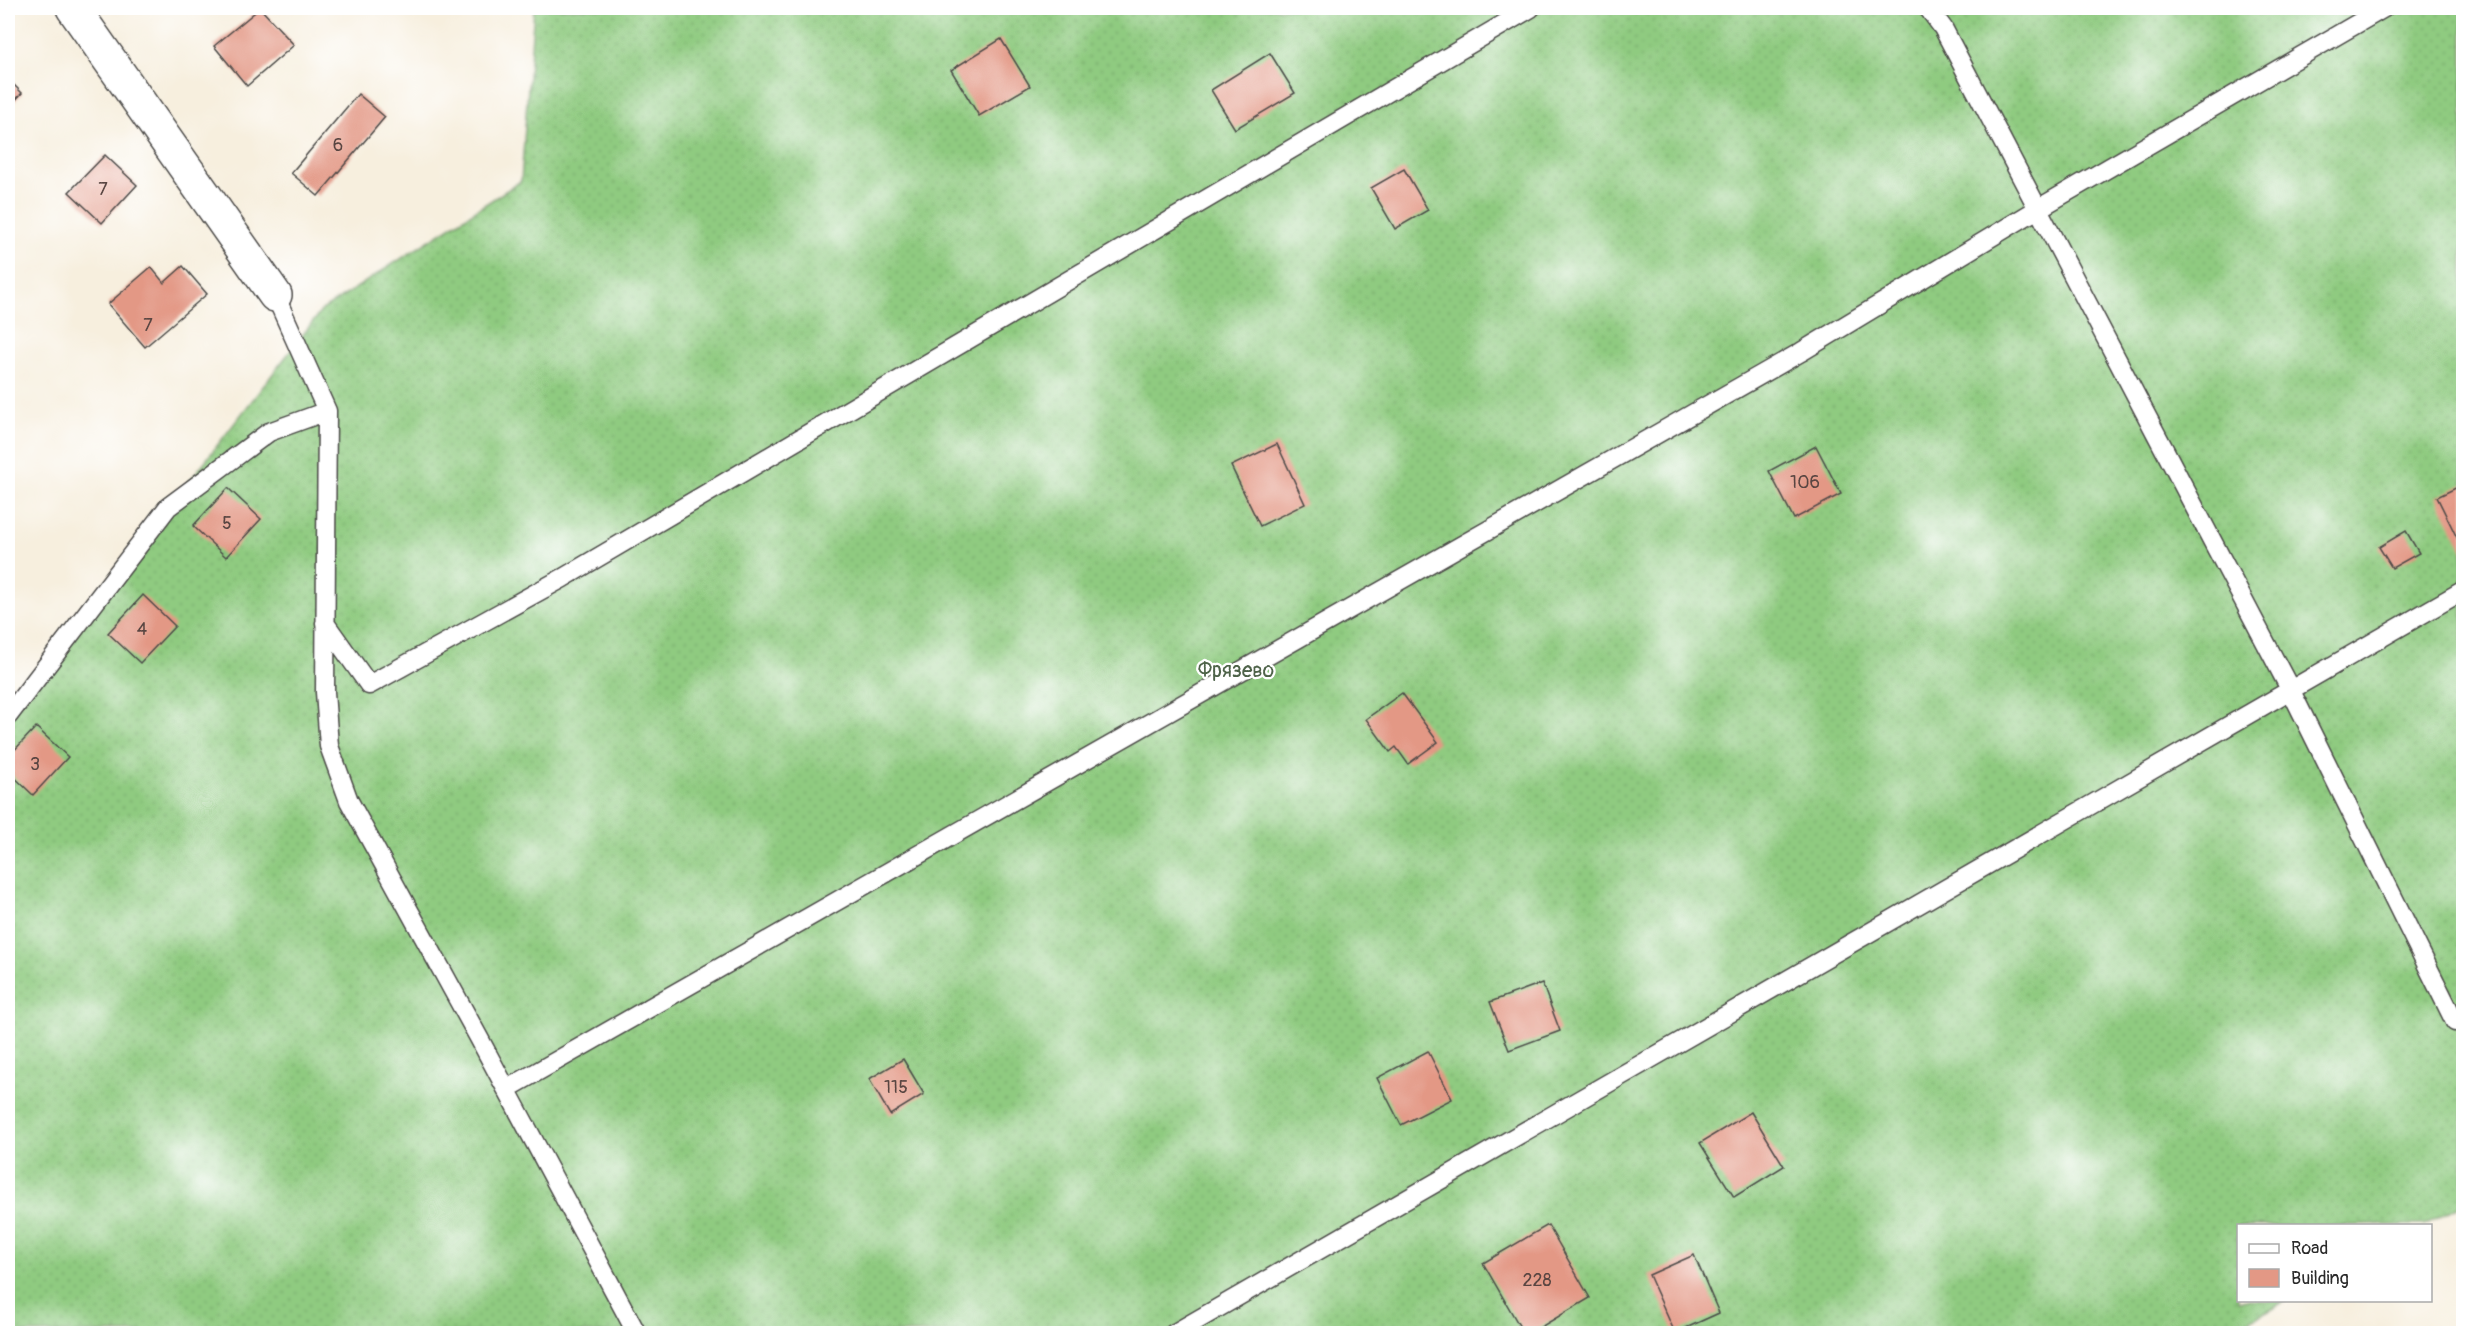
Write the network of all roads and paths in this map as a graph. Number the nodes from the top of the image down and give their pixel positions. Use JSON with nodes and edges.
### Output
{"nodes":[{"id":1,"x":73,"y":8,"type":"edge"},
{"id":2,"x":1531,"y":8,"type":"edge"},
{"id":3,"x":1928,"y":8,"type":"edge"},
{"id":4,"x":2384,"y":8,"type":"edge"},
{"id":5,"x":2036,"y":210,"type":"junction"},
{"id":6,"x":275,"y":295,"type":"joint"},
{"id":7,"x":327,"y":411,"type":"junction"},
{"id":8,"x":2463,"y":590,"type":"edge"},
{"id":9,"x":325,"y":623,"type":"junction"},
{"id":10,"x":2290,"y":689,"type":"junction"},
{"id":11,"x":8,"y":716,"type":"edge"},
{"id":12,"x":2455,"y":1022,"type":"dead end"},
{"id":13,"x":507,"y":1089,"type":"junction"},
{"id":14,"x":637,"y":1334,"type":"edge"},
{"id":15,"x":1173,"y":1334,"type":"edge"}],
"edges":[{"from":1,"to":6,"type":"street"},
{"from":2,"to":9,"type":"lane"},
{"from":3,"to":5,"type":"lane"},
{"from":4,"to":5,"type":"lane"},
{"from":5,"to":10,"type":"lane"},
{"from":5,"to":13,"type":"lane"},
{"from":6,"to":7,"type":"lane"},
{"from":7,"to":9,"type":"lane"},
{"from":7,"to":11,"type":"lane"},
{"from":8,"to":10,"type":"lane"},
{"from":9,"to":13,"type":"lane"},
{"from":10,"to":12,"type":"lane"},
{"from":10,"to":15,"type":"lane"},
{"from":13,"to":14,"type":"lane"}]}
